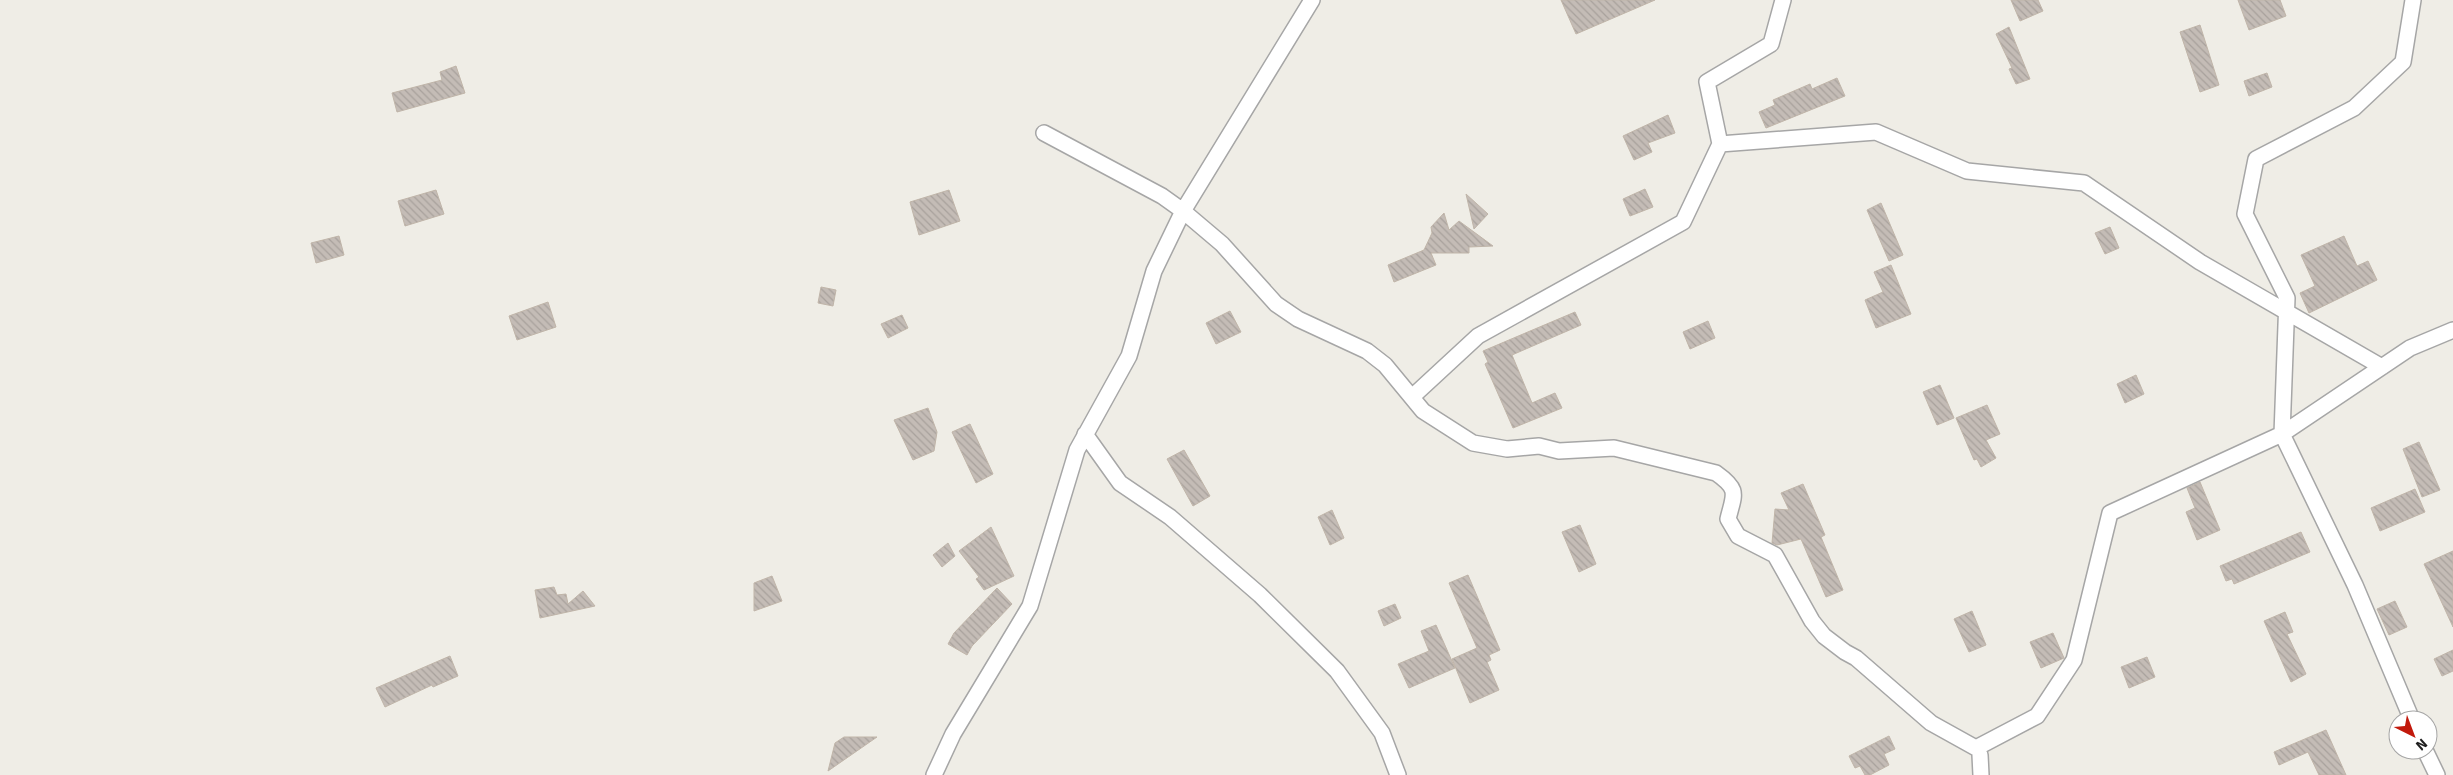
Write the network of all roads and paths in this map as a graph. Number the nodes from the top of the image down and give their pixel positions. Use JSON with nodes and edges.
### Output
{"nodes":[{"id":1,"x":1312,"y":0,"type":"edge"},
{"id":2,"x":1783,"y":0,"type":"edge"},
{"id":3,"x":2413,"y":0,"type":"edge"},
{"id":4,"x":1044,"y":133,"type":"dead end"},
{"id":5,"x":1720,"y":144,"type":"junction"},
{"id":6,"x":1183,"y":211,"type":"junction"},
{"id":7,"x":2286,"y":314,"type":"junction"},
{"id":8,"x":2453,"y":330,"type":"edge"},
{"id":9,"x":2382,"y":367,"type":"junction"},
{"id":10,"x":1412,"y":397,"type":"junction"},
{"id":11,"x":1086,"y":434,"type":"junction"},
{"id":12,"x":2282,"y":434,"type":"junction"},
{"id":13,"x":2408,"y":710,"type":"edge"},
{"id":14,"x":1980,"y":755,"type":"dead end"},
{"id":15,"x":2430,"y":760,"type":"edge"},
{"id":16,"x":934,"y":775,"type":"edge"},
{"id":17,"x":1398,"y":775,"type":"edge"},
{"id":18,"x":1981,"y":775,"type":"edge"},
{"id":19,"x":2437,"y":775,"type":"edge"}],
"edges":[{"from":1,"to":6,"type":"street"},
{"from":2,"to":5,"type":"street"},
{"from":3,"to":7,"type":"street"},
{"from":4,"to":6,"type":"street"},
{"from":5,"to":7,"type":"street"},
{"from":5,"to":10,"type":"street"},
{"from":6,"to":10,"type":"street"},
{"from":6,"to":11,"type":"street"},
{"from":7,"to":9,"type":"street"},
{"from":7,"to":12,"type":"street"},
{"from":8,"to":9,"type":"street"},
{"from":9,"to":12,"type":"street"},
{"from":10,"to":12,"type":"street"},
{"from":11,"to":16,"type":"street"},
{"from":11,"to":17,"type":"street"},
{"from":12,"to":13,"type":"street"},
{"from":14,"to":18,"type":"street"},
{"from":15,"to":19,"type":"street"}]}
